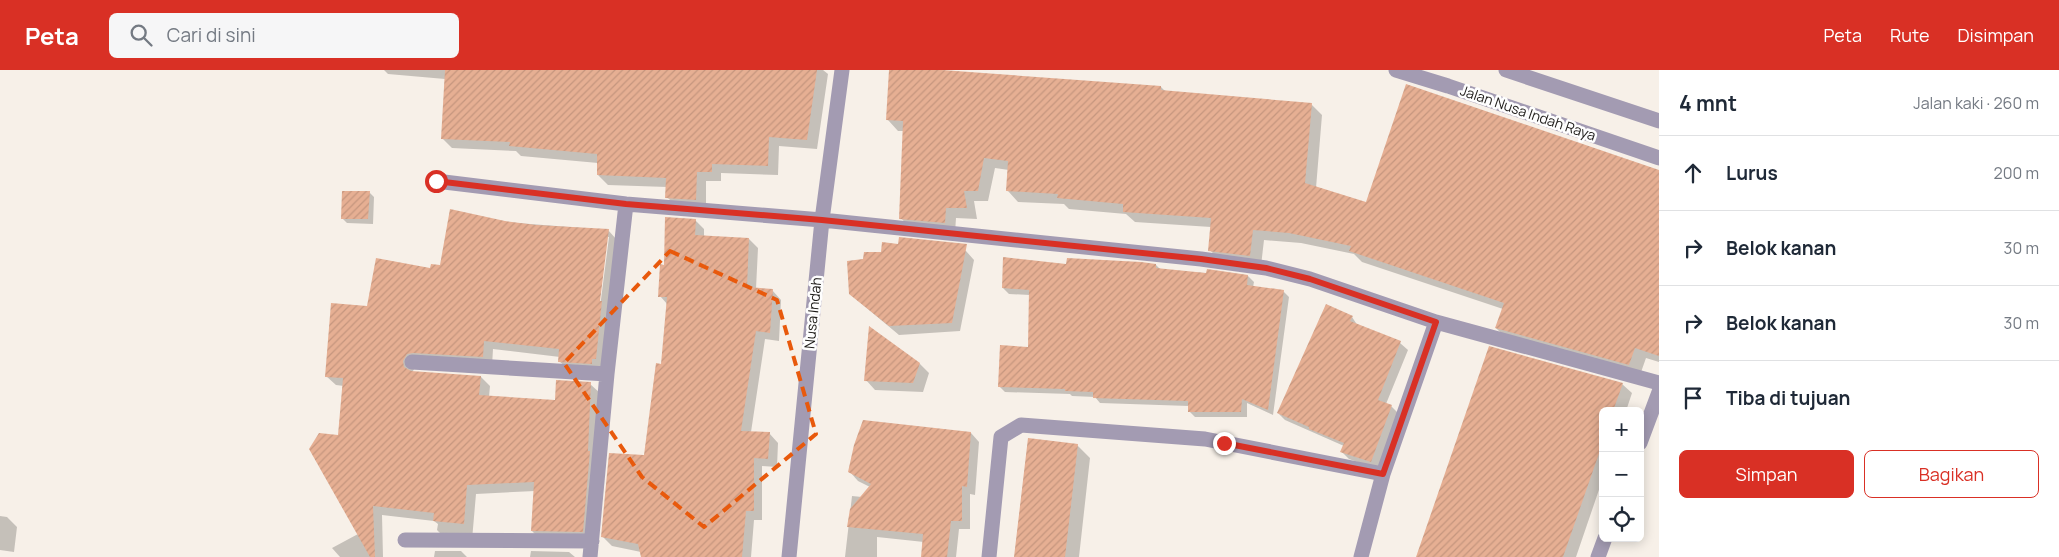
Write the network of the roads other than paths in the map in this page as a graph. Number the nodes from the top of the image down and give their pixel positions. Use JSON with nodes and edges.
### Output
{"nodes":[{"id":1,"x":842,"y":70,"type":"edge"},
{"id":2,"x":1396,"y":70,"type":"edge"},
{"id":3,"x":1506,"y":70,"type":"edge"},
{"id":4,"x":1659,"y":121,"type":"edge"},
{"id":5,"x":1659,"y":158,"type":"edge"},
{"id":6,"x":436,"y":181,"type":"dead end"},
{"id":7,"x":626,"y":204,"type":"junction"},
{"id":8,"x":822,"y":220,"type":"junction"},
{"id":9,"x":1436,"y":322,"type":"junction"},
{"id":10,"x":412,"y":362,"type":"dead end"},
{"id":11,"x":606,"y":374,"type":"junction"},
{"id":12,"x":1659,"y":383,"type":"edge"},
{"id":13,"x":1659,"y":392,"type":"edge"},
{"id":14,"x":1644,"y":432,"type":"edge"},
{"id":15,"x":1383,"y":474,"type":"junction"},
{"id":16,"x":405,"y":540,"type":"dead end"},
{"id":17,"x":592,"y":541,"type":"junction"},
{"id":18,"x":1604,"y":542,"type":"edge"},
{"id":19,"x":590,"y":557,"type":"edge"},
{"id":20,"x":789,"y":557,"type":"edge"},
{"id":21,"x":989,"y":557,"type":"edge"},
{"id":22,"x":1361,"y":557,"type":"edge"},
{"id":23,"x":1598,"y":557,"type":"edge"}],
"edges":[{"from":1,"to":8,"type":"street","name":"Nusa Indah"},
{"from":2,"to":5,"type":"street","name":"Jalan Nusa Indah Raya"},
{"from":3,"to":4,"type":"street"},
{"from":6,"to":7,"type":"street"},
{"from":7,"to":8,"type":"street"},
{"from":7,"to":11,"type":"street"},
{"from":8,"to":9,"type":"street"},
{"from":8,"to":20,"type":"street","name":"Nusa Indah"},
{"from":9,"to":12,"type":"street"},
{"from":9,"to":15,"type":"street"},
{"from":10,"to":11,"type":"street"},
{"from":11,"to":17,"type":"street"},
{"from":13,"to":14,"type":"street"},
{"from":15,"to":21,"type":"street"},
{"from":15,"to":22,"type":"street"},
{"from":16,"to":17,"type":"street"},
{"from":17,"to":19,"type":"street"},
{"from":18,"to":23,"type":"street"}]}
